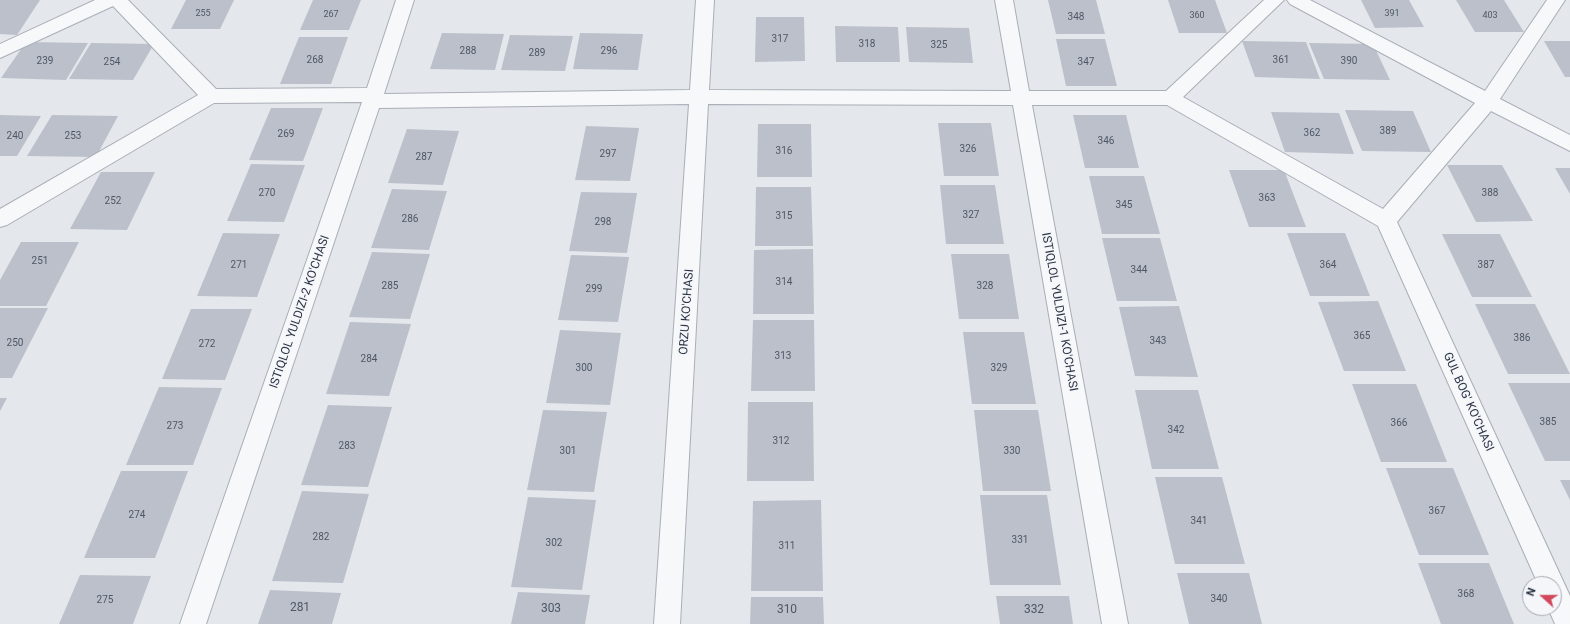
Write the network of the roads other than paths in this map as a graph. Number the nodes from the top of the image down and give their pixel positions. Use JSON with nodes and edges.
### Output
{"nodes":[{"id":1,"x":110,"y":0,"type":"edge"},
{"id":2,"x":118,"y":0,"type":"edge"},
{"id":3,"x":405,"y":0,"type":"edge"},
{"id":4,"x":705,"y":0,"type":"edge"},
{"id":5,"x":1004,"y":0,"type":"edge"},
{"id":6,"x":1275,"y":0,"type":"edge"},
{"id":7,"x":1296,"y":0,"type":"edge"},
{"id":8,"x":1556,"y":0,"type":"edge"},
{"id":9,"x":0,"y":52,"type":"edge"},
{"id":10,"x":211,"y":96,"type":"junction"},
{"id":11,"x":699,"y":97,"type":"junction"},
{"id":12,"x":373,"y":98,"type":"junction"},
{"id":13,"x":1021,"y":98,"type":"junction"},
{"id":14,"x":1170,"y":98,"type":"junction"},
{"id":15,"x":1488,"y":101,"type":"junction"},
{"id":16,"x":1570,"y":144,"type":"edge"},
{"id":17,"x":0,"y":219,"type":"edge"},
{"id":18,"x":1386,"y":220,"type":"junction"},
{"id":19,"x":1547,"y":576,"type":"edge"},
{"id":20,"x":1562,"y":609,"type":"edge"},
{"id":21,"x":193,"y":624,"type":"edge"},
{"id":22,"x":667,"y":624,"type":"edge"},
{"id":23,"x":1115,"y":624,"type":"edge"},
{"id":24,"x":1569,"y":624,"type":"edge"}],
"edges":[{"from":1,"to":9,"type":"street"},
{"from":2,"to":10,"type":"street"},
{"from":3,"to":12,"type":"street","name":"ISTIQLOL YULDIZI-2 KO'CHASI"},
{"from":4,"to":11,"type":"street","name":"ORZU KO'CHASI"},
{"from":5,"to":13,"type":"street","name":"ISTIQLOL YULDIZI-1 KO'CHASI"},
{"from":6,"to":14,"type":"street"},
{"from":7,"to":15,"type":"street"},
{"from":8,"to":15,"type":"street"},
{"from":10,"to":12,"type":"street"},
{"from":10,"to":17,"type":"street"},
{"from":11,"to":12,"type":"street"},
{"from":11,"to":13,"type":"street"},
{"from":11,"to":22,"type":"street","name":"ORZU KO'CHASI"},
{"from":12,"to":21,"type":"street","name":"ISTIQLOL YULDIZI-2 KO'CHASI"},
{"from":13,"to":14,"type":"street"},
{"from":13,"to":23,"type":"street","name":"ISTIQLOL YULDIZI-1 KO'CHASI"},
{"from":14,"to":18,"type":"street"},
{"from":15,"to":16,"type":"street"},
{"from":15,"to":18,"type":"street"},
{"from":18,"to":19,"type":"street","name":"GUL BOG' KO'CHASI"},
{"from":20,"to":24,"type":"street"}]}
